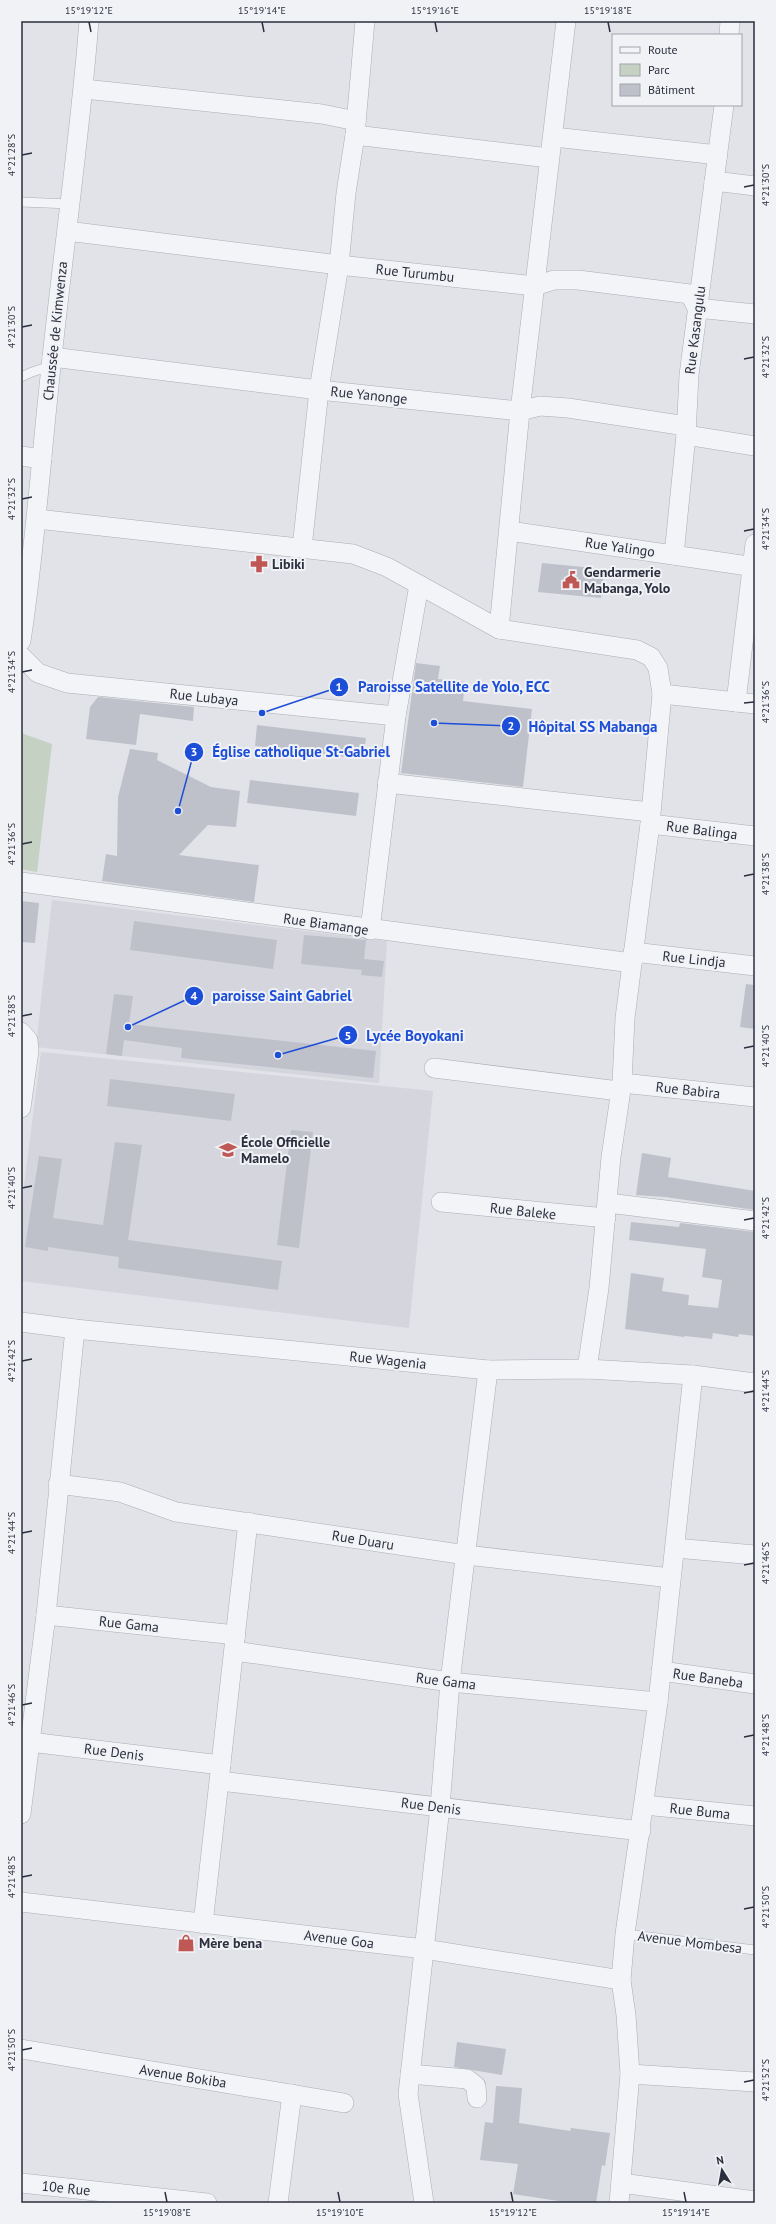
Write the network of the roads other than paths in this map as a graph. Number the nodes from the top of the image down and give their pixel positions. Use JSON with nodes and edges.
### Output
{"nodes":[{"id":1,"x":89,"y":21,"type":"edge"},
{"id":2,"x":365,"y":21,"type":"edge"},
{"id":3,"x":566,"y":21,"type":"edge"},
{"id":4,"x":730,"y":21,"type":"edge"},
{"id":5,"x":729,"y":34,"type":"edge"},
{"id":6,"x":84,"y":89,"type":"junction"},
{"id":7,"x":724,"y":106,"type":"edge"},
{"id":8,"x":355,"y":128,"type":"junction"},
{"id":9,"x":554,"y":137,"type":"junction"},
{"id":10,"x":718,"y":155,"type":"junction"},
{"id":11,"x":549,"y":158,"type":"junction"},
{"id":12,"x":714,"y":181,"type":"junction"},
{"id":13,"x":755,"y":186,"type":"edge"},
{"id":14,"x":21,"y":202,"type":"edge"},
{"id":15,"x":70,"y":204,"type":"junction"},
{"id":16,"x":67,"y":231,"type":"junction"},
{"id":17,"x":339,"y":265,"type":"junction"},
{"id":18,"x":535,"y":286,"type":"junction"},
{"id":19,"x":698,"y":308,"type":"junction"},
{"id":20,"x":755,"y":314,"type":"edge"},
{"id":21,"x":52,"y":361,"type":"junction"},
{"id":22,"x":21,"y":378,"type":"edge"},
{"id":23,"x":319,"y":390,"type":"junction"},
{"id":24,"x":520,"y":411,"type":"junction"},
{"id":25,"x":686,"y":430,"type":"junction"},
{"id":26,"x":755,"y":446,"type":"edge"},
{"id":27,"x":21,"y":456,"type":"edge"},
{"id":28,"x":42,"y":459,"type":"junction"},
{"id":29,"x":37,"y":519,"type":"junction"},
{"id":30,"x":509,"y":531,"type":"junction"},
{"id":31,"x":755,"y":544,"type":"edge"},
{"id":32,"x":302,"y":548,"type":"junction"},
{"id":33,"x":674,"y":555,"type":"junction"},
{"id":34,"x":754,"y":567,"type":"edge"},
{"id":35,"x":419,"y":585,"type":"junction"},
{"id":36,"x":499,"y":630,"type":"junction"},
{"id":37,"x":21,"y":640,"type":"edge"},
{"id":38,"x":21,"y":656,"type":"edge"},
{"id":39,"x":662,"y":694,"type":"junction"},
{"id":40,"x":736,"y":702,"type":"junction"},
{"id":41,"x":755,"y":704,"type":"edge"},
{"id":42,"x":396,"y":716,"type":"junction"},
{"id":43,"x":387,"y":783,"type":"junction"},
{"id":44,"x":650,"y":818,"type":"junction"},
{"id":45,"x":755,"y":836,"type":"edge"},
{"id":46,"x":21,"y":882,"type":"edge"},
{"id":47,"x":370,"y":930,"type":"junction"},
{"id":48,"x":632,"y":958,"type":"junction"},
{"id":49,"x":755,"y":966,"type":"edge"},
{"id":50,"x":21,"y":1032,"type":"edge"},
{"id":51,"x":434,"y":1068,"type":"dead end"},
{"id":52,"x":621,"y":1087,"type":"junction"},
{"id":53,"x":755,"y":1098,"type":"edge"},
{"id":54,"x":21,"y":1108,"type":"edge"},
{"id":55,"x":441,"y":1202,"type":"dead end"},
{"id":56,"x":607,"y":1211,"type":"junction"},
{"id":57,"x":755,"y":1221,"type":"edge"},
{"id":58,"x":21,"y":1322,"type":"edge"},
{"id":59,"x":75,"y":1329,"type":"junction"},
{"id":60,"x":587,"y":1369,"type":"junction"},
{"id":61,"x":488,"y":1370,"type":"junction"},
{"id":62,"x":693,"y":1375,"type":"junction"},
{"id":63,"x":755,"y":1383,"type":"edge"},
{"id":64,"x":58,"y":1484,"type":"junction"},
{"id":65,"x":248,"y":1522,"type":"junction"},
{"id":66,"x":675,"y":1548,"type":"junction"},
{"id":67,"x":755,"y":1554,"type":"edge"},
{"id":68,"x":466,"y":1555,"type":"junction"},
{"id":69,"x":671,"y":1578,"type":"junction"},
{"id":70,"x":46,"y":1615,"type":"junction"},
{"id":71,"x":235,"y":1643,"type":"junction"},
{"id":72,"x":661,"y":1671,"type":"junction"},
{"id":73,"x":450,"y":1682,"type":"junction"},
{"id":74,"x":755,"y":1684,"type":"edge"},
{"id":75,"x":658,"y":1702,"type":"junction"},
{"id":76,"x":30,"y":1742,"type":"junction"},
{"id":77,"x":221,"y":1773,"type":"junction"},
{"id":78,"x":644,"y":1805,"type":"junction"},
{"id":79,"x":440,"y":1807,"type":"junction"},
{"id":80,"x":21,"y":1814,"type":"edge"},
{"id":81,"x":755,"y":1816,"type":"edge"},
{"id":82,"x":641,"y":1831,"type":"junction"},
{"id":83,"x":21,"y":1902,"type":"edge"},
{"id":84,"x":203,"y":1924,"type":"junction"},
{"id":85,"x":625,"y":1934,"type":"junction"},
{"id":86,"x":424,"y":1949,"type":"junction"},
{"id":87,"x":755,"y":1950,"type":"edge"},
{"id":88,"x":621,"y":1980,"type":"junction"},
{"id":89,"x":21,"y":2049,"type":"edge"},
{"id":90,"x":410,"y":2074,"type":"junction"},
{"id":91,"x":630,"y":2074,"type":"junction"},
{"id":92,"x":755,"y":2082,"type":"edge"},
{"id":93,"x":292,"y":2094,"type":"junction"},
{"id":94,"x":477,"y":2098,"type":"dead end"},
{"id":95,"x":344,"y":2103,"type":"dead end"},
{"id":96,"x":21,"y":2183,"type":"edge"},
{"id":97,"x":621,"y":2183,"type":"junction"},
{"id":98,"x":755,"y":2201,"type":"edge"},
{"id":99,"x":207,"y":2203,"type":"edge"},
{"id":100,"x":278,"y":2203,"type":"edge"},
{"id":101,"x":424,"y":2203,"type":"edge"},
{"id":102,"x":619,"y":2203,"type":"edge"}],
"edges":[{"from":1,"to":6,"type":"street","name":"Chaussée de Kimwenza"},
{"from":2,"to":8,"type":"street"},
{"from":3,"to":9,"type":"street"},
{"from":4,"to":5,"type":"street"},
{"from":6,"to":8,"type":"street"},
{"from":6,"to":15,"type":"street","name":"Chaussée de Kimwenza"},
{"from":7,"to":10,"type":"street","name":"Rue Kasangulu"},
{"from":8,"to":11,"type":"street"},
{"from":8,"to":17,"type":"street"},
{"from":9,"to":10,"type":"street"},
{"from":9,"to":11,"type":"street"},
{"from":10,"to":12,"type":"street","name":"Rue Kasangulu"},
{"from":11,"to":18,"type":"street"},
{"from":12,"to":13,"type":"street"},
{"from":12,"to":19,"type":"street","name":"Rue Kasangulu"},
{"from":14,"to":15,"type":"lane"},
{"from":15,"to":16,"type":"street","name":"Chaussée de Kimwenza"},
{"from":16,"to":17,"type":"street","name":"Rue Turumbu"},
{"from":16,"to":21,"type":"street","name":"Chaussée de Kimwenza"},
{"from":17,"to":18,"type":"street","name":"Rue Turumbu"},
{"from":17,"to":23,"type":"street"},
{"from":18,"to":19,"type":"street","name":"Rue Turumbu"},
{"from":18,"to":24,"type":"street"},
{"from":19,"to":20,"type":"street"},
{"from":19,"to":25,"type":"street","name":"Rue Kasangulu"},
{"from":21,"to":22,"type":"lane"},
{"from":21,"to":23,"type":"street","name":"Rue Yanonge"},
{"from":21,"to":28,"type":"street","name":"Chaussée de Kimwenza"},
{"from":23,"to":24,"type":"street","name":"Rue Yanonge"},
{"from":23,"to":32,"type":"street"},
{"from":24,"to":25,"type":"street","name":"Rue Yanonge"},
{"from":24,"to":30,"type":"street"},
{"from":25,"to":26,"type":"street","name":"Rue Yanonge"},
{"from":25,"to":33,"type":"street","name":"Rue Kasangulu"},
{"from":27,"to":28,"type":"street"},
{"from":28,"to":29,"type":"street","name":"Chaussée de Kimwenza"},
{"from":29,"to":32,"type":"street"},
{"from":29,"to":37,"type":"street","name":"Chaussée de Kimwenza"},
{"from":30,"to":33,"type":"street","name":"Rue Yalingo"},
{"from":30,"to":36,"type":"street"},
{"from":31,"to":34,"type":"street"},
{"from":32,"to":35,"type":"street"},
{"from":33,"to":34,"type":"street","name":"Rue Yalingo"},
{"from":34,"to":40,"type":"street"},
{"from":35,"to":36,"type":"street"},
{"from":35,"to":42,"type":"street"},
{"from":36,"to":39,"type":"street"},
{"from":38,"to":42,"type":"street","name":"Rue Lubaya"},
{"from":39,"to":40,"type":"street"},
{"from":39,"to":44,"type":"street"},
{"from":40,"to":41,"type":"street"},
{"from":42,"to":43,"type":"street"},
{"from":43,"to":44,"type":"street","name":"Rue Balinga"},
{"from":43,"to":47,"type":"street"},
{"from":44,"to":45,"type":"street","name":"Rue Balinga"},
{"from":44,"to":48,"type":"street"},
{"from":46,"to":47,"type":"street","name":"Rue Biamange"},
{"from":47,"to":48,"type":"street","name":"Rue Biamange"},
{"from":48,"to":49,"type":"street","name":"Rue Lindja"},
{"from":48,"to":52,"type":"street"},
{"from":50,"to":54,"type":"street"},
{"from":51,"to":52,"type":"street","name":"Rue Babira"},
{"from":52,"to":53,"type":"street","name":"Rue Babira"},
{"from":52,"to":56,"type":"street"},
{"from":55,"to":56,"type":"street","name":"Rue Baleke"},
{"from":56,"to":57,"type":"street","name":"Rue Baleke"},
{"from":56,"to":60,"type":"street"},
{"from":58,"to":59,"type":"street","name":"Rue Wagenia"},
{"from":59,"to":61,"type":"street","name":"Rue Wagenia"},
{"from":59,"to":64,"type":"street"},
{"from":60,"to":61,"type":"street","name":"Rue Wagenia"},
{"from":60,"to":62,"type":"street","name":"Rue Wagenia"},
{"from":61,"to":68,"type":"street"},
{"from":62,"to":63,"type":"street","name":"Rue Wagenia"},
{"from":62,"to":66,"type":"street"},
{"from":64,"to":65,"type":"street","name":"Rue Duaru"},
{"from":64,"to":70,"type":"street"},
{"from":65,"to":68,"type":"street","name":"Rue Duaru"},
{"from":65,"to":71,"type":"street"},
{"from":66,"to":67,"type":"street"},
{"from":66,"to":69,"type":"street"},
{"from":68,"to":69,"type":"street","name":"Rue Duaru"},
{"from":68,"to":73,"type":"street"},
{"from":69,"to":72,"type":"street"},
{"from":70,"to":71,"type":"street","name":"Rue Gama"},
{"from":70,"to":76,"type":"street"},
{"from":71,"to":73,"type":"street","name":"Rue Gama"},
{"from":71,"to":77,"type":"street"},
{"from":72,"to":74,"type":"street","name":"Rue Baneba"},
{"from":72,"to":75,"type":"street"},
{"from":73,"to":75,"type":"street","name":"Rue Gama"},
{"from":73,"to":79,"type":"street"},
{"from":75,"to":78,"type":"street"},
{"from":76,"to":77,"type":"street","name":"Rue Denis"},
{"from":76,"to":80,"type":"street"},
{"from":77,"to":79,"type":"street","name":"Rue Denis"},
{"from":77,"to":84,"type":"street"},
{"from":78,"to":81,"type":"street","name":"Rue Buma"},
{"from":78,"to":82,"type":"street"},
{"from":79,"to":82,"type":"street","name":"Rue Denis"},
{"from":79,"to":86,"type":"street"},
{"from":82,"to":85,"type":"street"},
{"from":83,"to":84,"type":"street","name":"Avenue Goa"},
{"from":84,"to":86,"type":"street","name":"Avenue Goa"},
{"from":85,"to":87,"type":"lane","name":"Avenue Mombesa"},
{"from":85,"to":88,"type":"street"},
{"from":86,"to":88,"type":"street","name":"Avenue Goa"},
{"from":86,"to":90,"type":"street"},
{"from":88,"to":91,"type":"street"},
{"from":89,"to":93,"type":"street","name":"Avenue Bokiba"},
{"from":90,"to":94,"type":"street"},
{"from":90,"to":101,"type":"street"},
{"from":91,"to":92,"type":"street"},
{"from":91,"to":97,"type":"street"},
{"from":93,"to":95,"type":"street","name":"Avenue Bokiba"},
{"from":93,"to":100,"type":"street"},
{"from":96,"to":99,"type":"street","name":"10e Rue"},
{"from":97,"to":98,"type":"street"},
{"from":97,"to":102,"type":"street"}]}
